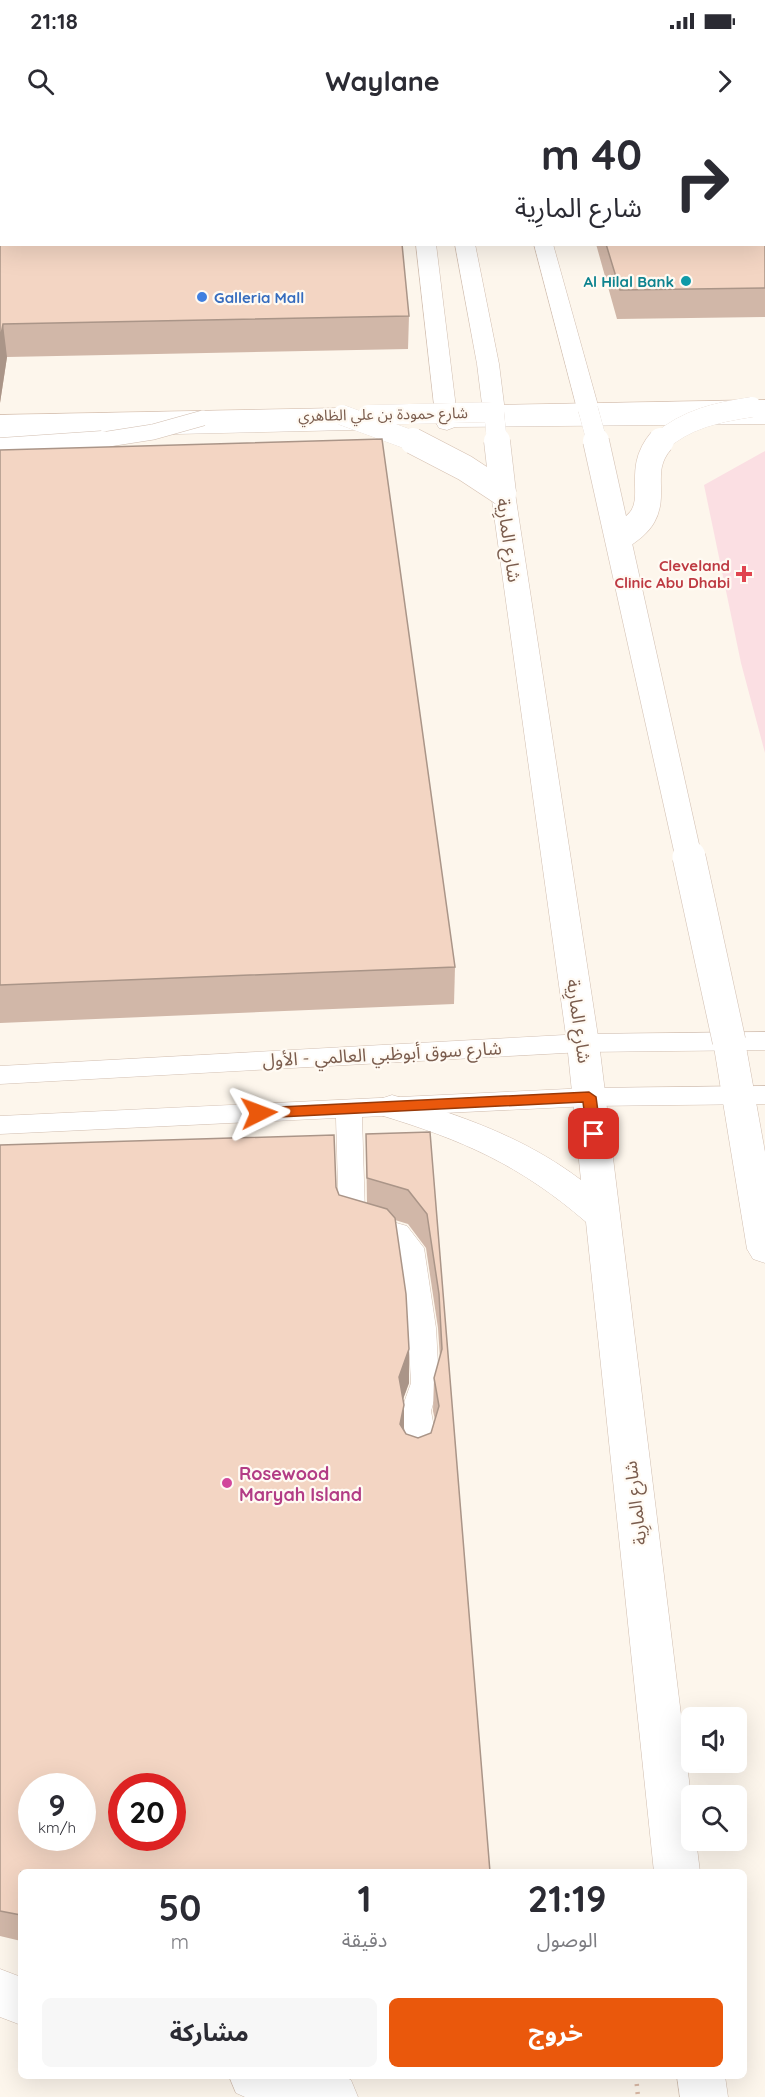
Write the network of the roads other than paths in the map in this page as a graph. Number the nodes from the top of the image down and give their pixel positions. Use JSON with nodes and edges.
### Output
{"nodes":[{"id":1,"x":426,"y":246,"type":"edge"},
{"id":2,"x":465,"y":246,"type":"edge"},
{"id":3,"x":544,"y":246,"type":"edge"},
{"id":4,"x":588,"y":409,"type":"junction"},
{"id":5,"x":761,"y":410,"type":"edge"},
{"id":6,"x":494,"y":412,"type":"junction"},
{"id":7,"x":342,"y":415,"type":"junction"},
{"id":8,"x":203,"y":418,"type":"junction"},
{"id":9,"x":0,"y":422,"type":"edge"},
{"id":10,"x":447,"y":423,"type":"junction"},
{"id":11,"x":0,"y":431,"type":"edge"},
{"id":12,"x":0,"y":448,"type":"edge"},
{"id":13,"x":503,"y":493,"type":"junction"},
{"id":14,"x":619,"y":538,"type":"junction"},
{"id":15,"x":729,"y":1041,"type":"junction"},
{"id":16,"x":765,"y":1041,"type":"edge"},
{"id":17,"x":583,"y":1043,"type":"junction"},
{"id":18,"x":0,"y":1075,"type":"edge"},
{"id":19,"x":752,"y":1094,"type":"edge"},
{"id":20,"x":589,"y":1097,"type":"junction"},
{"id":21,"x":392,"y":1107,"type":"junction"},
{"id":22,"x":349,"y":1108,"type":"junction"},
{"id":23,"x":0,"y":1125,"type":"edge"},
{"id":24,"x":601,"y":1215,"type":"junction"},
{"id":25,"x":765,"y":1249,"type":"edge"},
{"id":26,"x":417,"y":1456,"type":"edge"},
{"id":27,"x":677,"y":1869,"type":"edge"},
{"id":28,"x":0,"y":1993,"type":"edge"},
{"id":29,"x":18,"y":2000,"type":"edge"},
{"id":30,"x":265,"y":2079,"type":"edge"},
{"id":31,"x":701,"y":2079,"type":"edge"},
{"id":32,"x":334,"y":2097,"type":"edge"},
{"id":33,"x":704,"y":2097,"type":"edge"}],
"edges":[{"from":1,"to":10,"type":"street"},
{"from":2,"to":6,"type":"street","name":"شارع المارِية"},
{"from":3,"to":4,"type":"street"},
{"from":4,"to":5,"type":"street","name":"شارع حمودة بن علي الظاهري","bridge":true},
{"from":4,"to":6,"type":"street","name":"شارع حمودة بن علي الظاهري"},
{"from":4,"to":14,"type":"street","bridge":true},
{"from":5,"to":10,"type":"street"},
{"from":5,"to":14,"type":"street","bridge":true},
{"from":6,"to":7,"type":"street","name":"شارع حمودة بن علي الظاهري","bridge":true},
{"from":6,"to":13,"type":"street","name":"شارع المارِية","bridge":true},
{"from":7,"to":8,"type":"street","name":"شارع حمودة بن علي الظاهري"},
{"from":7,"to":13,"type":"street","bridge":true},
{"from":8,"to":9,"type":"street","name":"شارع حمودة بن علي الظاهري","bridge":true},
{"from":8,"to":12,"type":"lane","bridge":true},
{"from":10,"to":11,"type":"street"},
{"from":13,"to":17,"type":"street","name":"شارع المارِية"},
{"from":14,"to":15,"type":"street","bridge":true},
{"from":15,"to":16,"type":"lane","name":"شارع سوق أبوظبي العالمي - الأول"},
{"from":15,"to":17,"type":"lane","name":"شارع سوق أبوظبي العالمي - الأول"},
{"from":15,"to":19,"type":"street"},
{"from":17,"to":18,"type":"lane","name":"شارع سوق أبوظبي العالمي - الأول"},
{"from":17,"to":20,"type":"street","name":"شارع المارِية"},
{"from":19,"to":20,"type":"lane"},
{"from":19,"to":25,"type":"street"},
{"from":20,"to":21,"type":"lane"},
{"from":20,"to":24,"type":"street","name":"شارع المارِية"},
{"from":21,"to":22,"type":"lane"},
{"from":21,"to":24,"type":"street"},
{"from":22,"to":23,"type":"lane"},
{"from":22,"to":26,"type":"lane"},
{"from":24,"to":27,"type":"street","name":"شارع المارِية"},
{"from":28,"to":29,"type":"street"},
{"from":30,"to":32,"type":"street"},
{"from":31,"to":33,"type":"street"}]}
